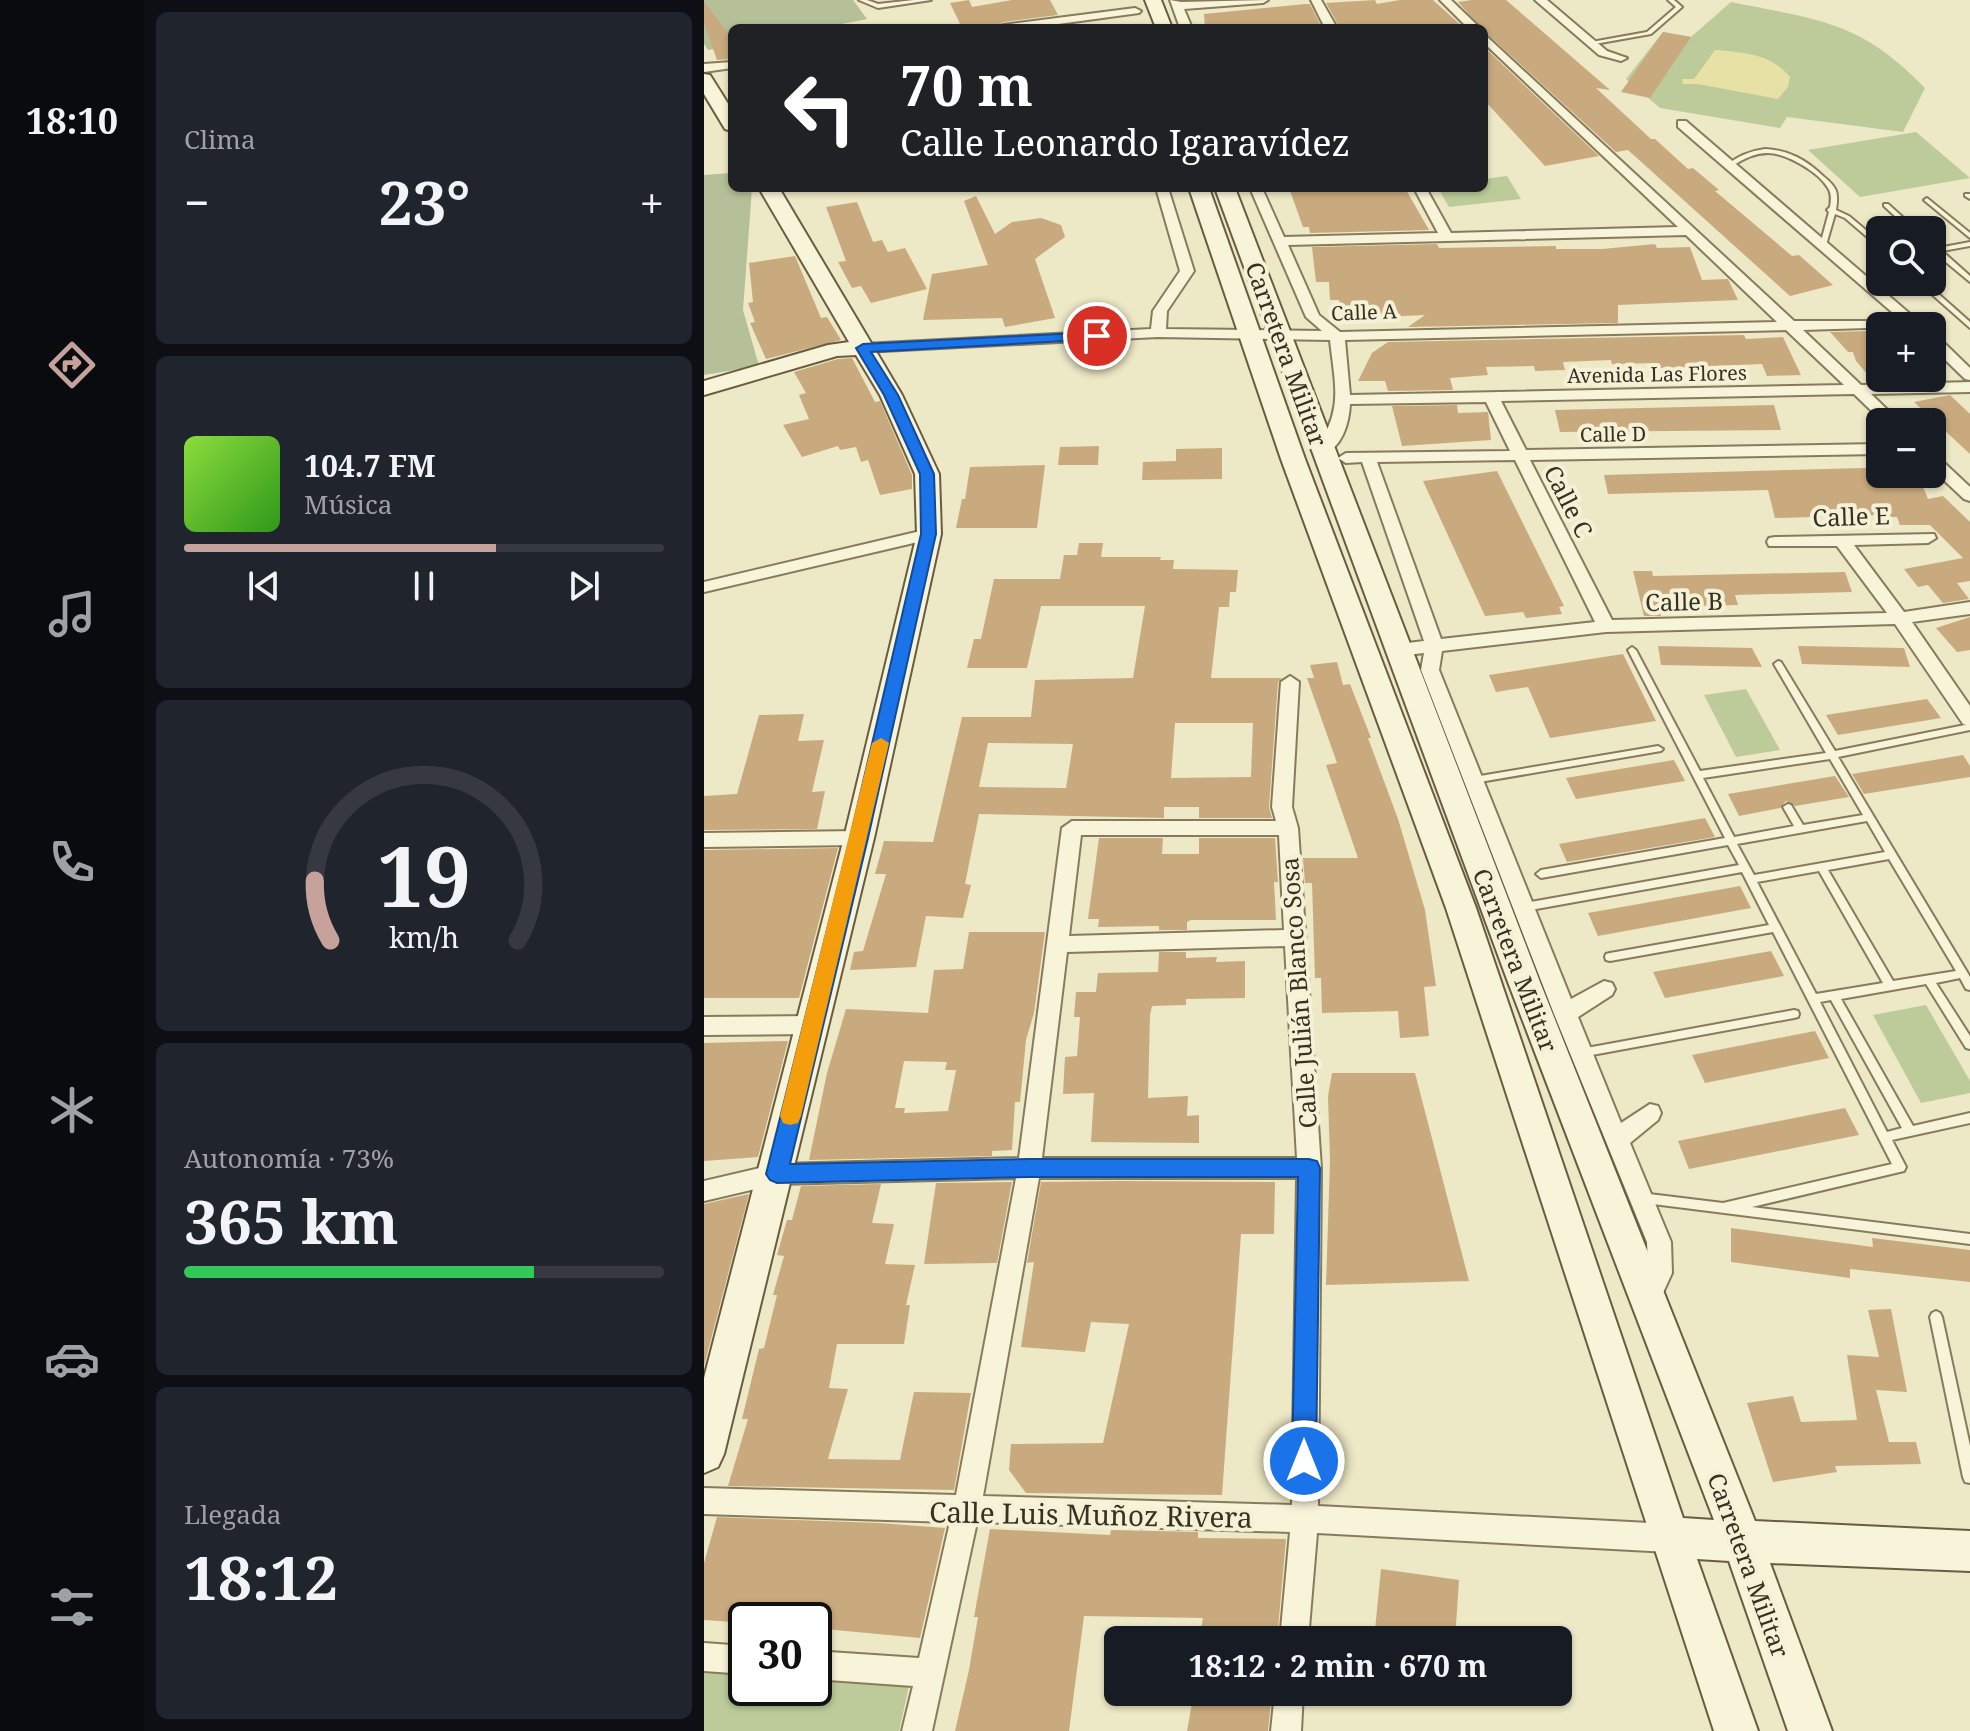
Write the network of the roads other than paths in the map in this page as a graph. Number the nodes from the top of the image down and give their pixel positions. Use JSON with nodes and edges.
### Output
{"nodes":[{"id":1,"x":862,"y":0,"type":"edge"},
{"id":2,"x":928,"y":0,"type":"edge"},
{"id":3,"x":1153,"y":0,"type":"edge"},
{"id":4,"x":1263,"y":0,"type":"edge"},
{"id":5,"x":1316,"y":0,"type":"edge"},
{"id":6,"x":1445,"y":0,"type":"edge"},
{"id":7,"x":1540,"y":0,"type":"edge"},
{"id":8,"x":1671,"y":0,"type":"edge"},
{"id":9,"x":1176,"y":3,"type":"edge"},
{"id":10,"x":1136,"y":13,"type":"edge"},
{"id":11,"x":1076,"y":23,"type":"edge"},
{"id":12,"x":1162,"y":24,"type":"edge"},
{"id":13,"x":1184,"y":24,"type":"edge"},
{"id":14,"x":1329,"y":24,"type":"edge"},
{"id":15,"x":1470,"y":24,"type":"edge"},
{"id":16,"x":1488,"y":41,"type":"edge"},
{"id":17,"x":1589,"y":43,"type":"junction"},
{"id":18,"x":1621,"y":58,"type":"dead end"},
{"id":19,"x":728,"y":65,"type":"edge"},
{"id":20,"x":704,"y":68,"type":"edge"},
{"id":21,"x":704,"y":79,"type":"edge"},
{"id":22,"x":728,"y":118,"type":"edge"},
{"id":23,"x":1682,"y":124,"type":"dead end"},
{"id":24,"x":1730,"y":165,"type":"junction"},
{"id":25,"x":771,"y":192,"type":"edge"},
{"id":26,"x":1163,"y":192,"type":"edge"},
{"id":27,"x":1201,"y":192,"type":"edge"},
{"id":28,"x":1226,"y":192,"type":"edge"},
{"id":29,"x":1258,"y":192,"type":"edge"},
{"id":30,"x":1422,"y":192,"type":"edge"},
{"id":31,"x":1927,"y":200,"type":"dead end"},
{"id":32,"x":1886,"y":205,"type":"dead end"},
{"id":33,"x":1830,"y":210,"type":"junction"},
{"id":34,"x":1898,"y":216,"type":"edge"},
{"id":35,"x":1690,"y":231,"type":"junction"},
{"id":36,"x":1866,"y":234,"type":"edge"},
{"id":37,"x":1970,"y":236,"type":"edge"},
{"id":38,"x":1447,"y":237,"type":"junction"},
{"id":39,"x":1279,"y":241,"type":"junction"},
{"id":40,"x":1970,"y":244,"type":"edge"},
{"id":41,"x":1823,"y":245,"type":"junction"},
{"id":42,"x":1946,"y":247,"type":"edge"},
{"id":43,"x":1946,"y":260,"type":"edge"},
{"id":44,"x":1970,"y":280,"type":"edge"},
{"id":45,"x":1937,"y":296,"type":"edge"},
{"id":46,"x":1901,"y":312,"type":"edge"},
{"id":47,"x":1866,"y":324,"type":"dead end"},
{"id":48,"x":1790,"y":325,"type":"junction"},
{"id":49,"x":1970,"y":326,"type":"edge"},
{"id":50,"x":1158,"y":333,"type":"junction"},
{"id":51,"x":1266,"y":335,"type":"junction"},
{"id":52,"x":1337,"y":336,"type":"junction"},
{"id":53,"x":863,"y":348,"type":"junction"},
{"id":54,"x":1946,"y":357,"type":"edge"},
{"id":55,"x":1968,"y":386,"type":"edge"},
{"id":56,"x":704,"y":388,"type":"edge"},
{"id":57,"x":1856,"y":391,"type":"junction"},
{"id":58,"x":1491,"y":397,"type":"junction"},
{"id":59,"x":1345,"y":400,"type":"junction"},
{"id":60,"x":1876,"y":408,"type":"edge"},
{"id":61,"x":1866,"y":449,"type":"edge"},
{"id":62,"x":1334,"y":454,"type":"junction"},
{"id":63,"x":1519,"y":455,"type":"junction"},
{"id":64,"x":1368,"y":458,"type":"junction"},
{"id":65,"x":1946,"y":473,"type":"edge"},
{"id":66,"x":1970,"y":496,"type":"edge"},
{"id":67,"x":929,"y":534,"type":"junction"},
{"id":68,"x":1928,"y":538,"type":"dead end"},
{"id":69,"x":1842,"y":541,"type":"junction"},
{"id":70,"x":1775,"y":542,"type":"dead end"},
{"id":71,"x":704,"y":587,"type":"edge"},
{"id":72,"x":1970,"y":608,"type":"edge"},
{"id":73,"x":1900,"y":618,"type":"junction"},
{"id":74,"x":1606,"y":626,"type":"junction"},
{"id":75,"x":1434,"y":645,"type":"junction"},
{"id":76,"x":1399,"y":650,"type":"junction"},
{"id":77,"x":1632,"y":650,"type":"dead end"},
{"id":78,"x":1778,"y":664,"type":"dead end"},
{"id":79,"x":1290,"y":682,"type":"dead end"},
{"id":80,"x":1970,"y":720,"type":"edge"},
{"id":81,"x":1970,"y":727,"type":"edge"},
{"id":82,"x":1658,"y":749,"type":"dead end"},
{"id":83,"x":1833,"y":755,"type":"junction"},
{"id":84,"x":1697,"y":775,"type":"junction"},
{"id":85,"x":1474,"y":780,"type":"junction"},
{"id":86,"x":1788,"y":807,"type":"dead end"},
{"id":87,"x":1869,"y":817,"type":"junction"},
{"id":88,"x":1288,"y":828,"type":"junction"},
{"id":89,"x":1801,"y":829,"type":"junction"},
{"id":90,"x":859,"y":838,"type":"junction"},
{"id":91,"x":704,"y":840,"type":"edge"},
{"id":92,"x":1731,"y":841,"type":"junction"},
{"id":93,"x":1892,"y":855,"type":"junction"},
{"id":94,"x":1745,"y":868,"type":"junction"},
{"id":95,"x":1822,"y":868,"type":"junction"},
{"id":96,"x":1541,"y":874,"type":"dead end"},
{"id":97,"x":1751,"y":879,"type":"junction"},
{"id":98,"x":1525,"y":907,"type":"junction"},
{"id":99,"x":1776,"y":928,"type":"junction"},
{"id":100,"x":1293,"y":938,"type":"junction"},
{"id":101,"x":1056,"y":944,"type":"junction"},
{"id":102,"x":1610,"y":957,"type":"dead end"},
{"id":103,"x":1962,"y":974,"type":"junction"},
{"id":104,"x":1928,"y":979,"type":"junction"},
{"id":105,"x":1890,"y":986,"type":"junction"},
{"id":106,"x":1970,"y":986,"type":"edge"},
{"id":107,"x":1604,"y":989,"type":"dead end"},
{"id":108,"x":1834,"y":996,"type":"junction"},
{"id":109,"x":1813,"y":999,"type":"junction"},
{"id":110,"x":1565,"y":1014,"type":"junction"},
{"id":111,"x":1794,"y":1014,"type":"dead end"},
{"id":112,"x":812,"y":1025,"type":"junction"},
{"id":113,"x":704,"y":1026,"type":"edge"},
{"id":114,"x":1970,"y":1045,"type":"edge"},
{"id":115,"x":1581,"y":1053,"type":"junction"},
{"id":116,"x":1650,"y":1113,"type":"dead end"},
{"id":117,"x":1970,"y":1118,"type":"edge"},
{"id":118,"x":1910,"y":1132,"type":"junction"},
{"id":119,"x":1885,"y":1137,"type":"junction"},
{"id":120,"x":1617,"y":1140,"type":"junction"},
{"id":121,"x":1029,"y":1168,"type":"junction"},
{"id":122,"x":1309,"y":1168,"type":"junction"},
{"id":123,"x":777,"y":1174,"type":"junction"},
{"id":124,"x":704,"y":1191,"type":"edge"},
{"id":125,"x":1641,"y":1198,"type":"junction"},
{"id":126,"x":1723,"y":1208,"type":"junction"},
{"id":127,"x":1970,"y":1239,"type":"edge"},
{"id":128,"x":1648,"y":1298,"type":"junction"},
{"id":129,"x":1936,"y":1317,"type":"dead end"},
{"id":130,"x":704,"y":1454,"type":"edge"},
{"id":131,"x":1970,"y":1477,"type":"edge"},
{"id":132,"x":704,"y":1501,"type":"edge"},
{"id":133,"x":966,"y":1511,"type":"junction"},
{"id":134,"x":1305,"y":1519,"type":"junction"},
{"id":135,"x":1669,"y":1538,"type":"junction"},
{"id":136,"x":1743,"y":1543,"type":"junction"},
{"id":137,"x":1970,"y":1551,"type":"edge"},
{"id":138,"x":1295,"y":1626,"type":"edge"},
{"id":139,"x":704,"y":1657,"type":"edge"},
{"id":140,"x":728,"y":1659,"type":"edge"},
{"id":141,"x":832,"y":1666,"type":"edge"},
{"id":142,"x":929,"y":1673,"type":"junction"},
{"id":143,"x":1288,"y":1706,"type":"edge"},
{"id":144,"x":917,"y":1731,"type":"edge"},
{"id":145,"x":1286,"y":1731,"type":"edge"},
{"id":146,"x":1736,"y":1731,"type":"edge"},
{"id":147,"x":1810,"y":1731,"type":"edge"}],
"edges":[{"from":1,"to":2,"type":"lane"},
{"from":3,"to":12,"type":"main road"},
{"from":4,"to":9,"type":"street"},
{"from":5,"to":14,"type":"street"},
{"from":6,"to":15,"type":"street"},
{"from":7,"to":17,"type":"street"},
{"from":8,"to":17,"type":"lane"},
{"from":9,"to":13,"type":"street"},
{"from":10,"to":11,"type":"street"},
{"from":16,"to":35,"type":"street"},
{"from":17,"to":18,"type":"street"},
{"from":19,"to":20,"type":"street"},
{"from":21,"to":22,"type":"main road"},
{"from":23,"to":24,"type":"street"},
{"from":24,"to":33,"type":"lane"},
{"from":24,"to":41,"type":"street"},
{"from":25,"to":53,"type":"main road"},
{"from":26,"to":50,"type":"street"},
{"from":27,"to":51,"type":"main road","name":"Carretera Militar"},
{"from":28,"to":51,"type":"main road","name":"Carretera Militar"},
{"from":29,"to":39,"type":"street"},
{"from":30,"to":38,"type":"street"},
{"from":31,"to":37,"type":"lane"},
{"from":32,"to":34,"type":"lane"},
{"from":33,"to":36,"type":"lane"},
{"from":33,"to":41,"type":"lane"},
{"from":35,"to":38,"type":"street"},
{"from":35,"to":48,"type":"street"},
{"from":38,"to":39,"type":"street"},
{"from":39,"to":52,"type":"street"},
{"from":40,"to":42,"type":"lane"},
{"from":41,"to":46,"type":"street"},
{"from":43,"to":44,"type":"lane"},
{"from":45,"to":49,"type":"lane"},
{"from":47,"to":48,"type":"street","name":"Calle A"},
{"from":48,"to":52,"type":"street","name":"Calle A"},
{"from":48,"to":57,"type":"street"},
{"from":50,"to":51,"type":"street","name":"Calle A"},
{"from":50,"to":53,"type":"street","name":"Calle A"},
{"from":51,"to":52,"type":"street","name":"Calle A"},
{"from":51,"to":62,"type":"main road","name":"Carretera Militar"},
{"from":51,"to":135,"type":"main road","name":"Carretera Militar"},
{"from":52,"to":59,"type":"street"},
{"from":53,"to":56,"type":"main road"},
{"from":53,"to":67,"type":"main road"},
{"from":54,"to":55,"type":"street"},
{"from":55,"to":57,"type":"street","name":"Avenida Las Flores"},
{"from":57,"to":58,"type":"street","name":"Avenida Las Flores"},
{"from":57,"to":60,"type":"street"},
{"from":58,"to":59,"type":"street","name":"Avenida Las Flores"},
{"from":58,"to":63,"type":"street","name":"Calle C"},
{"from":59,"to":62,"type":"street"},
{"from":61,"to":63,"type":"street","name":"Calle D"},
{"from":62,"to":64,"type":"street","name":"Calle D"},
{"from":62,"to":76,"type":"main road","name":"Carretera Militar"},
{"from":63,"to":64,"type":"street","name":"Calle D"},
{"from":63,"to":74,"type":"street","name":"Calle C"},
{"from":64,"to":75,"type":"street"},
{"from":65,"to":66,"type":"street"},
{"from":67,"to":71,"type":"street"},
{"from":67,"to":90,"type":"main road"},
{"from":68,"to":69,"type":"street","name":"Calle E"},
{"from":69,"to":70,"type":"street","name":"Calle E"},
{"from":69,"to":73,"type":"street"},
{"from":72,"to":73,"type":"street","name":"Calle B"},
{"from":73,"to":74,"type":"street","name":"Calle B"},
{"from":73,"to":80,"type":"street"},
{"from":74,"to":75,"type":"street","name":"Calle B"},
{"from":75,"to":76,"type":"street","name":"Calle B"},
{"from":75,"to":85,"type":"street"},
{"from":76,"to":128,"type":"main road","name":"Carretera Militar"},
{"from":77,"to":84,"type":"lane"},
{"from":78,"to":83,"type":"lane"},
{"from":79,"to":88,"type":"street","name":"Calle Julián Blanco Sosa"},
{"from":81,"to":83,"type":"lane"},
{"from":82,"to":85,"type":"lane"},
{"from":83,"to":84,"type":"lane"},
{"from":83,"to":87,"type":"lane"},
{"from":84,"to":92,"type":"lane"},
{"from":85,"to":98,"type":"street"},
{"from":86,"to":89,"type":"lane"},
{"from":87,"to":89,"type":"lane"},
{"from":87,"to":93,"type":"lane"},
{"from":88,"to":100,"type":"street","name":"Calle Julián Blanco Sosa"},
{"from":88,"to":101,"type":"street"},
{"from":89,"to":92,"type":"lane"},
{"from":90,"to":91,"type":"street"},
{"from":90,"to":112,"type":"main road"},
{"from":92,"to":94,"type":"lane"},
{"from":92,"to":96,"type":"lane"},
{"from":93,"to":95,"type":"lane"},
{"from":93,"to":103,"type":"lane"},
{"from":94,"to":97,"type":"lane"},
{"from":94,"to":98,"type":"lane"},
{"from":95,"to":97,"type":"lane"},
{"from":95,"to":105,"type":"lane"},
{"from":97,"to":99,"type":"lane"},
{"from":98,"to":110,"type":"street"},
{"from":99,"to":102,"type":"lane"},
{"from":99,"to":109,"type":"lane"},
{"from":100,"to":101,"type":"street"},
{"from":100,"to":122,"type":"street","name":"Calle Julián Blanco Sosa"},
{"from":101,"to":121,"type":"street"},
{"from":103,"to":104,"type":"lane"},
{"from":103,"to":106,"type":"lane"},
{"from":104,"to":105,"type":"lane"},
{"from":104,"to":114,"type":"lane"},
{"from":105,"to":108,"type":"lane"},
{"from":107,"to":110,"type":"street"},
{"from":108,"to":109,"type":"lane"},
{"from":108,"to":118,"type":"lane"},
{"from":109,"to":119,"type":"lane"},
{"from":110,"to":115,"type":"street"},
{"from":111,"to":115,"type":"lane"},
{"from":112,"to":113,"type":"street"},
{"from":112,"to":123,"type":"main road"},
{"from":115,"to":120,"type":"street"},
{"from":116,"to":120,"type":"street"},
{"from":117,"to":118,"type":"lane"},
{"from":118,"to":119,"type":"lane"},
{"from":119,"to":126,"type":"lane"},
{"from":120,"to":125,"type":"street"},
{"from":121,"to":122,"type":"street"},
{"from":121,"to":123,"type":"street"},
{"from":121,"to":133,"type":"street"},
{"from":122,"to":134,"type":"street","name":"Calle Julián Blanco Sosa"},
{"from":123,"to":124,"type":"street"},
{"from":123,"to":130,"type":"main road"},
{"from":125,"to":126,"type":"lane"},
{"from":125,"to":128,"type":"street"},
{"from":126,"to":127,"type":"lane"},
{"from":128,"to":136,"type":"main road","name":"Carretera Militar"},
{"from":129,"to":131,"type":"lane"},
{"from":132,"to":133,"type":"street","name":"Calle Luis Muñoz Rivera"},
{"from":133,"to":134,"type":"street","name":"Calle Luis Muñoz Rivera"},
{"from":133,"to":142,"type":"street"},
{"from":134,"to":135,"type":"street","name":"Calle Luis Muñoz Rivera"},
{"from":134,"to":138,"type":"street","name":"Calle Julián Blanco Sosa"},
{"from":135,"to":136,"type":"main road"},
{"from":135,"to":146,"type":"main road","name":"Carretera Militar"},
{"from":136,"to":137,"type":"main road"},
{"from":136,"to":147,"type":"main road","name":"Carretera Militar"},
{"from":139,"to":140,"type":"street"},
{"from":141,"to":142,"type":"street"},
{"from":142,"to":144,"type":"street"},
{"from":143,"to":145,"type":"street"}]}
